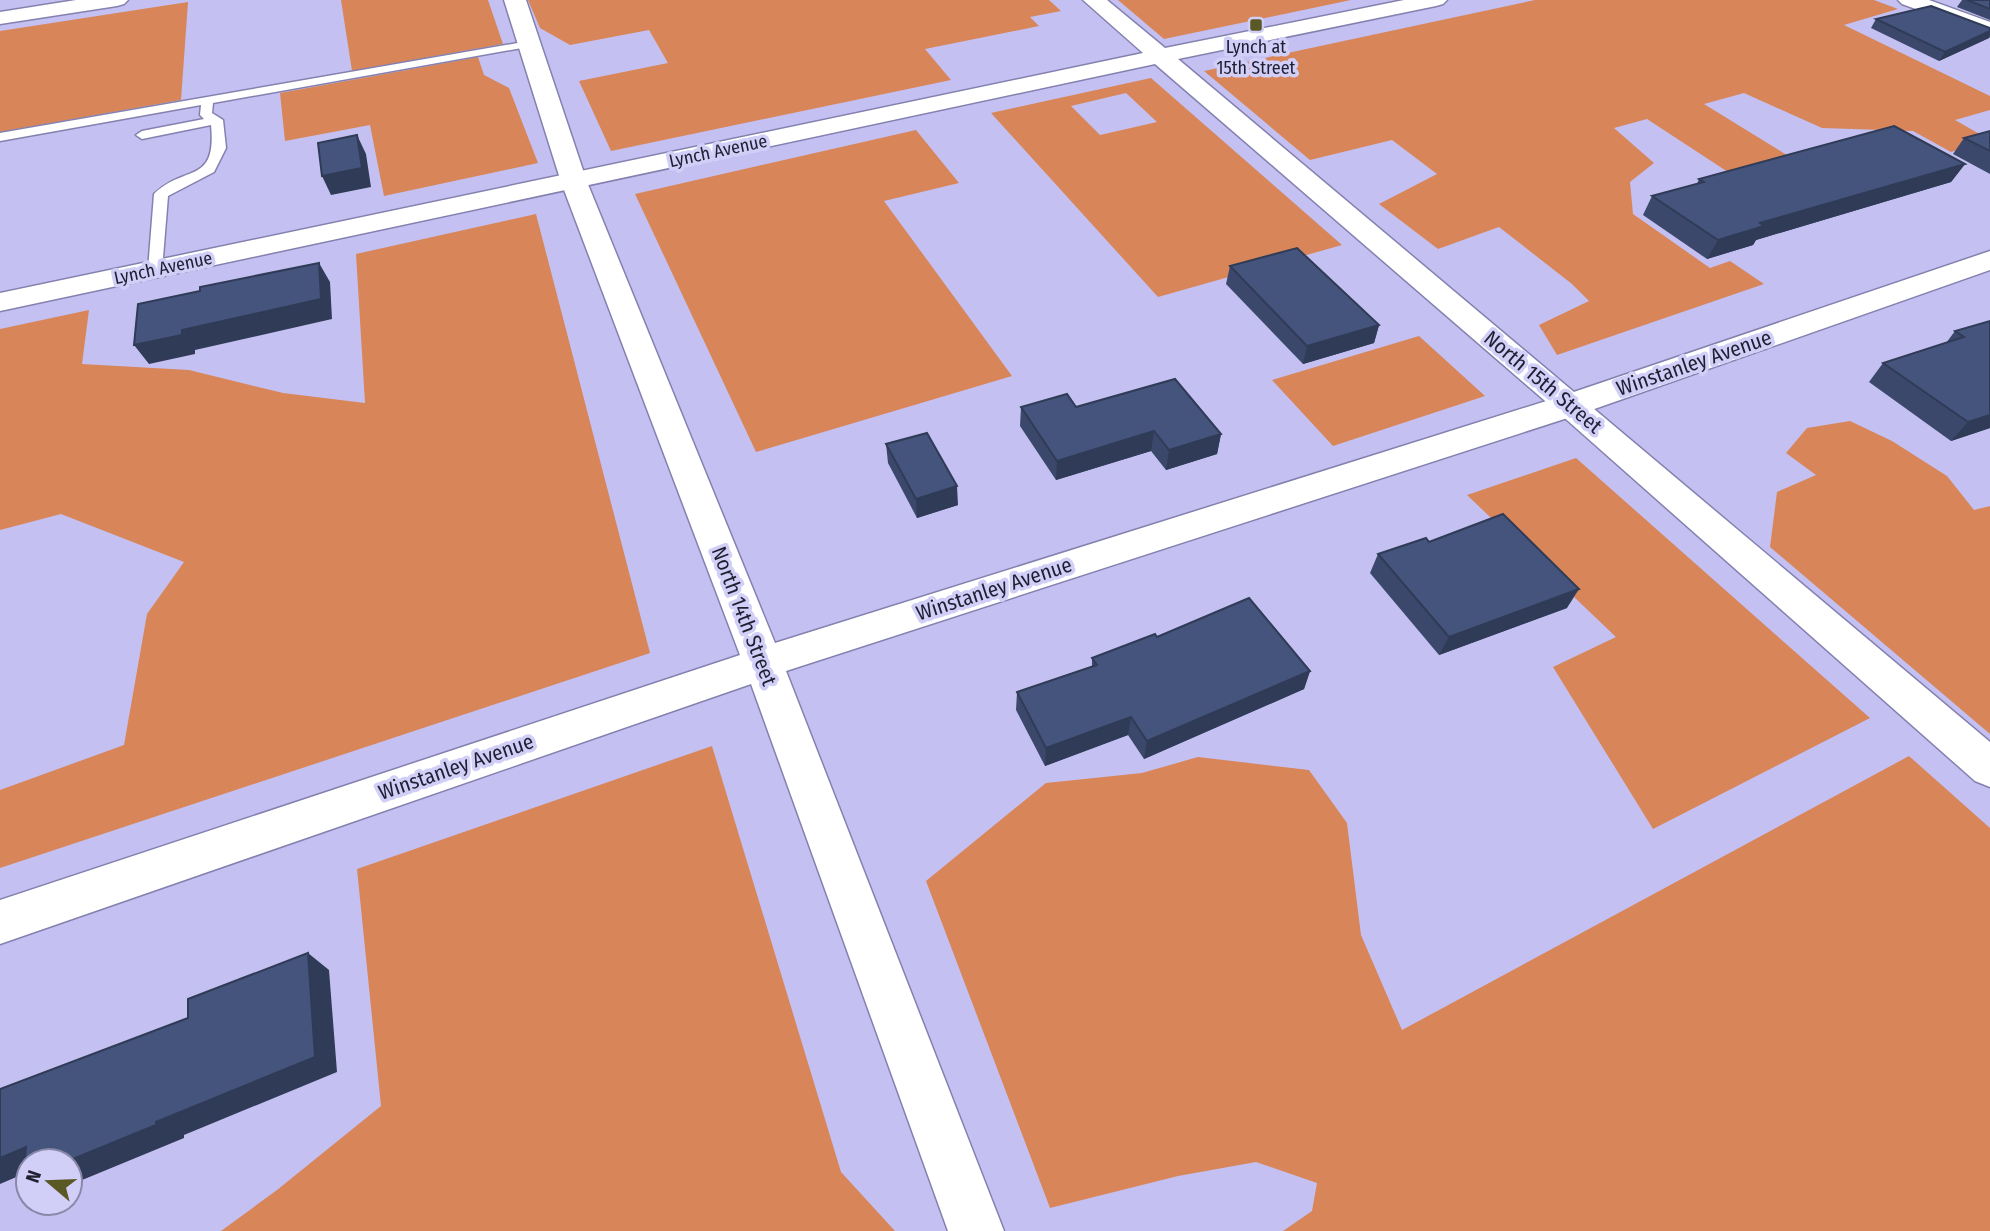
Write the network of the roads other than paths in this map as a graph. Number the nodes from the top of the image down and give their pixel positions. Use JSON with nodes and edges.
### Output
{"nodes":[{"id":1,"x":117,"y":0,"type":"edge"},
{"id":2,"x":515,"y":0,"type":"edge"},
{"id":3,"x":1094,"y":0,"type":"edge"},
{"id":4,"x":1436,"y":0,"type":"edge"},
{"id":5,"x":1909,"y":0,"type":"edge"},
{"id":6,"x":0,"y":18,"type":"edge"},
{"id":7,"x":1990,"y":29,"type":"edge"},
{"id":8,"x":529,"y":44,"type":"junction"},
{"id":9,"x":1156,"y":55,"type":"junction"},
{"id":10,"x":207,"y":102,"type":"junction"},
{"id":11,"x":217,"y":120,"type":"junction"},
{"id":12,"x":142,"y":135,"type":"dead end"},
{"id":13,"x":0,"y":137,"type":"edge"},
{"id":14,"x":574,"y":182,"type":"junction"},
{"id":15,"x":1990,"y":260,"type":"edge"},
{"id":16,"x":155,"y":270,"type":"junction"},
{"id":17,"x":0,"y":302,"type":"edge"},
{"id":18,"x":1571,"y":405,"type":"junction"},
{"id":19,"x":762,"y":663,"type":"junction"},
{"id":20,"x":1990,"y":768,"type":"edge"},
{"id":21,"x":0,"y":922,"type":"edge"},
{"id":22,"x":976,"y":1231,"type":"edge"}],
"edges":[{"from":1,"to":6,"type":"street"},
{"from":2,"to":8,"type":"street","name":"North 14th Street"},
{"from":3,"to":9,"type":"street","name":"North 15th Street"},
{"from":4,"to":9,"type":"street","name":"Lynch Avenue"},
{"from":5,"to":7,"type":"street"},
{"from":8,"to":10,"type":"lane"},
{"from":8,"to":14,"type":"street","name":"North 14th Street"},
{"from":9,"to":14,"type":"street","name":"Lynch Avenue"},
{"from":9,"to":18,"type":"street","name":"North 15th Street"},
{"from":10,"to":11,"type":"lane"},
{"from":10,"to":13,"type":"lane"},
{"from":11,"to":12,"type":"lane"},
{"from":11,"to":16,"type":"lane"},
{"from":14,"to":16,"type":"street","name":"Lynch Avenue"},
{"from":14,"to":19,"type":"street","name":"North 14th Street"},
{"from":15,"to":18,"type":"street","name":"Winstanley Avenue"},
{"from":16,"to":17,"type":"street","name":"Lynch Avenue"},
{"from":18,"to":19,"type":"street","name":"Winstanley Avenue"},
{"from":18,"to":20,"type":"street","name":"North 15th Street"},
{"from":19,"to":21,"type":"street","name":"Winstanley Avenue"},
{"from":19,"to":22,"type":"street","name":"North 14th Street"}]}
